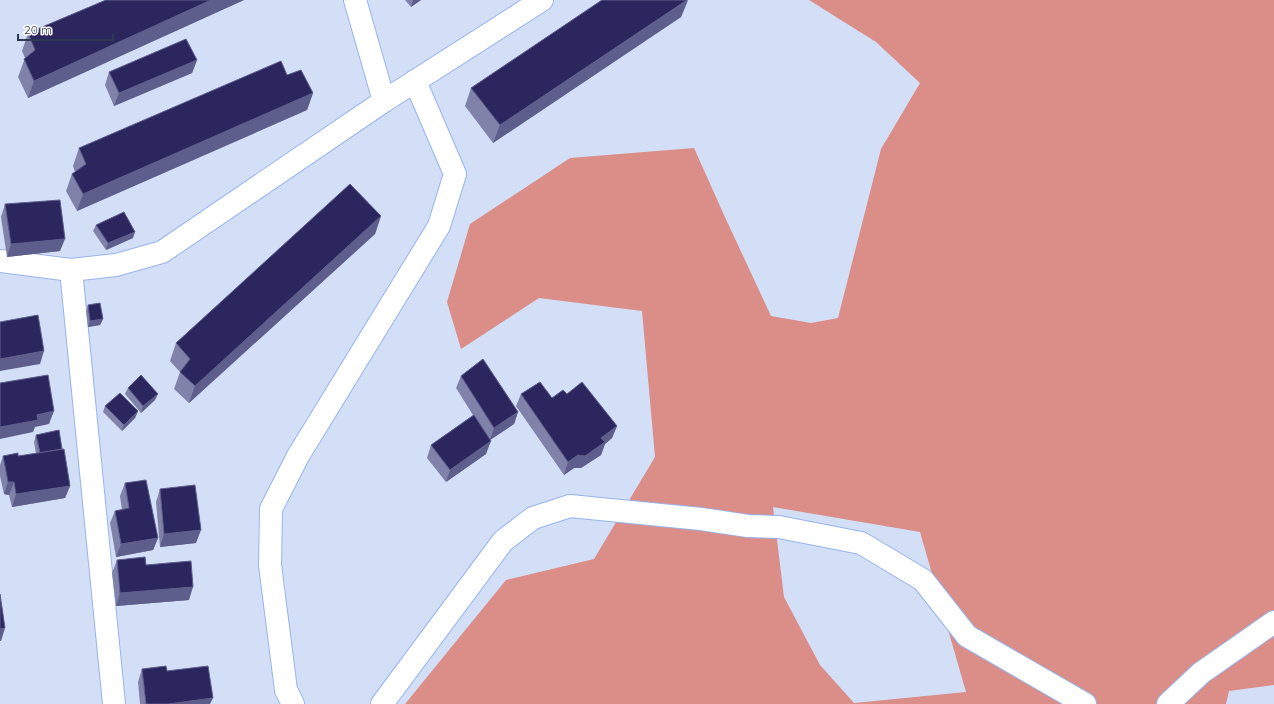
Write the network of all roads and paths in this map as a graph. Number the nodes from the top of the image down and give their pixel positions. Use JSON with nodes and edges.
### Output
{"nodes":[{"id":1,"x":355,"y":0,"type":"edge"},
{"id":2,"x":542,"y":0,"type":"edge"},
{"id":3,"x":415,"y":82,"type":"junction"},
{"id":4,"x":384,"y":101,"type":"junction"},
{"id":5,"x":0,"y":261,"type":"edge"},
{"id":6,"x":71,"y":270,"type":"junction"},
{"id":7,"x":1274,"y":622,"type":"edge"},
{"id":8,"x":114,"y":704,"type":"edge"},
{"id":9,"x":293,"y":704,"type":"edge"},
{"id":10,"x":382,"y":704,"type":"edge"},
{"id":11,"x":1085,"y":704,"type":"edge"},
{"id":12,"x":1168,"y":704,"type":"edge"}],
"edges":[{"from":1,"to":4,"type":"street"},
{"from":2,"to":3,"type":"street"},
{"from":3,"to":4,"type":"street"},
{"from":3,"to":9,"type":"street"},
{"from":4,"to":6,"type":"street"},
{"from":5,"to":6,"type":"street"},
{"from":6,"to":8,"type":"street"},
{"from":7,"to":12,"type":"street"},
{"from":10,"to":11,"type":"street"}]}
